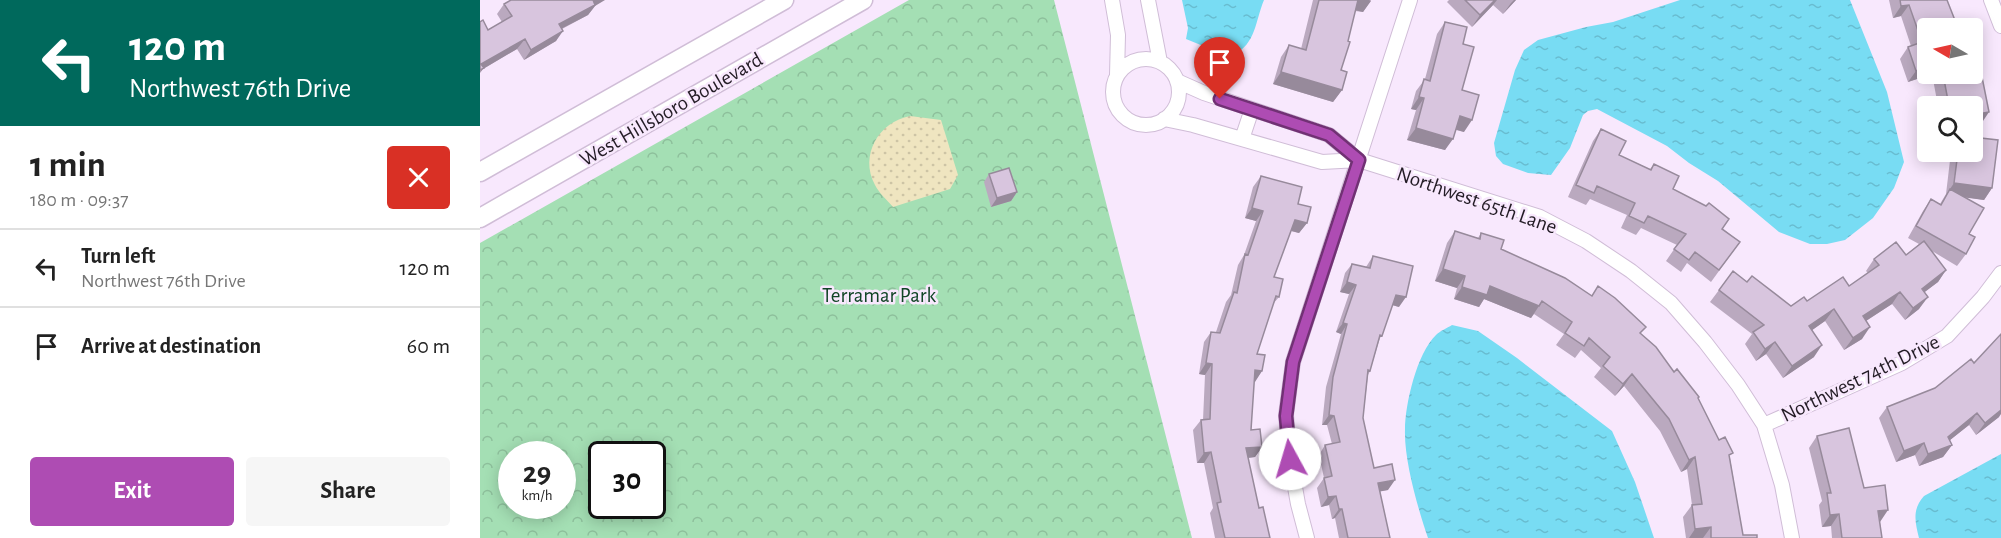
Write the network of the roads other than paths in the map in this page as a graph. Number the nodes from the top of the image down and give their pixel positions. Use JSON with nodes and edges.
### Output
{"nodes":[{"id":1,"x":784,"y":0,"type":"edge"},
{"id":2,"x":863,"y":0,"type":"edge"},
{"id":3,"x":1112,"y":0,"type":"edge"},
{"id":4,"x":1148,"y":0,"type":"edge"},
{"id":5,"x":1410,"y":0,"type":"edge"},
{"id":6,"x":1990,"y":0,"type":"edge"},
{"id":7,"x":2001,"y":26,"type":"edge"},
{"id":8,"x":1160,"y":62,"type":"junction"},
{"id":9,"x":1117,"y":75,"type":"junction"},
{"id":10,"x":1177,"y":81,"type":"junction"},
{"id":11,"x":1252,"y":109,"type":"junction"},
{"id":12,"x":1164,"y":119,"type":"junction"},
{"id":13,"x":1242,"y":139,"type":"junction"},
{"id":14,"x":1359,"y":160,"type":"junction"},
{"id":15,"x":480,"y":172,"type":"edge"},
{"id":16,"x":480,"y":218,"type":"edge"},
{"id":17,"x":2001,"y":273,"type":"edge"},
{"id":18,"x":1764,"y":425,"type":"junction"},
{"id":19,"x":1307,"y":538,"type":"edge"},
{"id":20,"x":1792,"y":538,"type":"edge"}],
"edges":[{"from":1,"to":15,"type":"street","name":"West Hillsboro Boulevard"},
{"from":2,"to":16,"type":"street","name":"West Hillsboro Boulevard"},
{"from":3,"to":9,"type":"street"},
{"from":4,"to":8,"type":"street"},
{"from":5,"to":14,"type":"street"},
{"from":6,"to":7,"type":"street"},
{"from":8,"to":9,"type":"street"},
{"from":8,"to":10,"type":"street"},
{"from":9,"to":12,"type":"street"},
{"from":10,"to":11,"type":"street"},
{"from":10,"to":12,"type":"street"},
{"from":11,"to":13,"type":"street"},
{"from":11,"to":14,"type":"street"},
{"from":12,"to":13,"type":"street"},
{"from":13,"to":14,"type":"street"},
{"from":14,"to":18,"type":"street","name":"Northwest 65th Lane"},
{"from":14,"to":19,"type":"street"},
{"from":17,"to":18,"type":"street","name":"Northwest 74th Drive"},
{"from":18,"to":20,"type":"street","name":"Northwest 65th Lane"}]}
